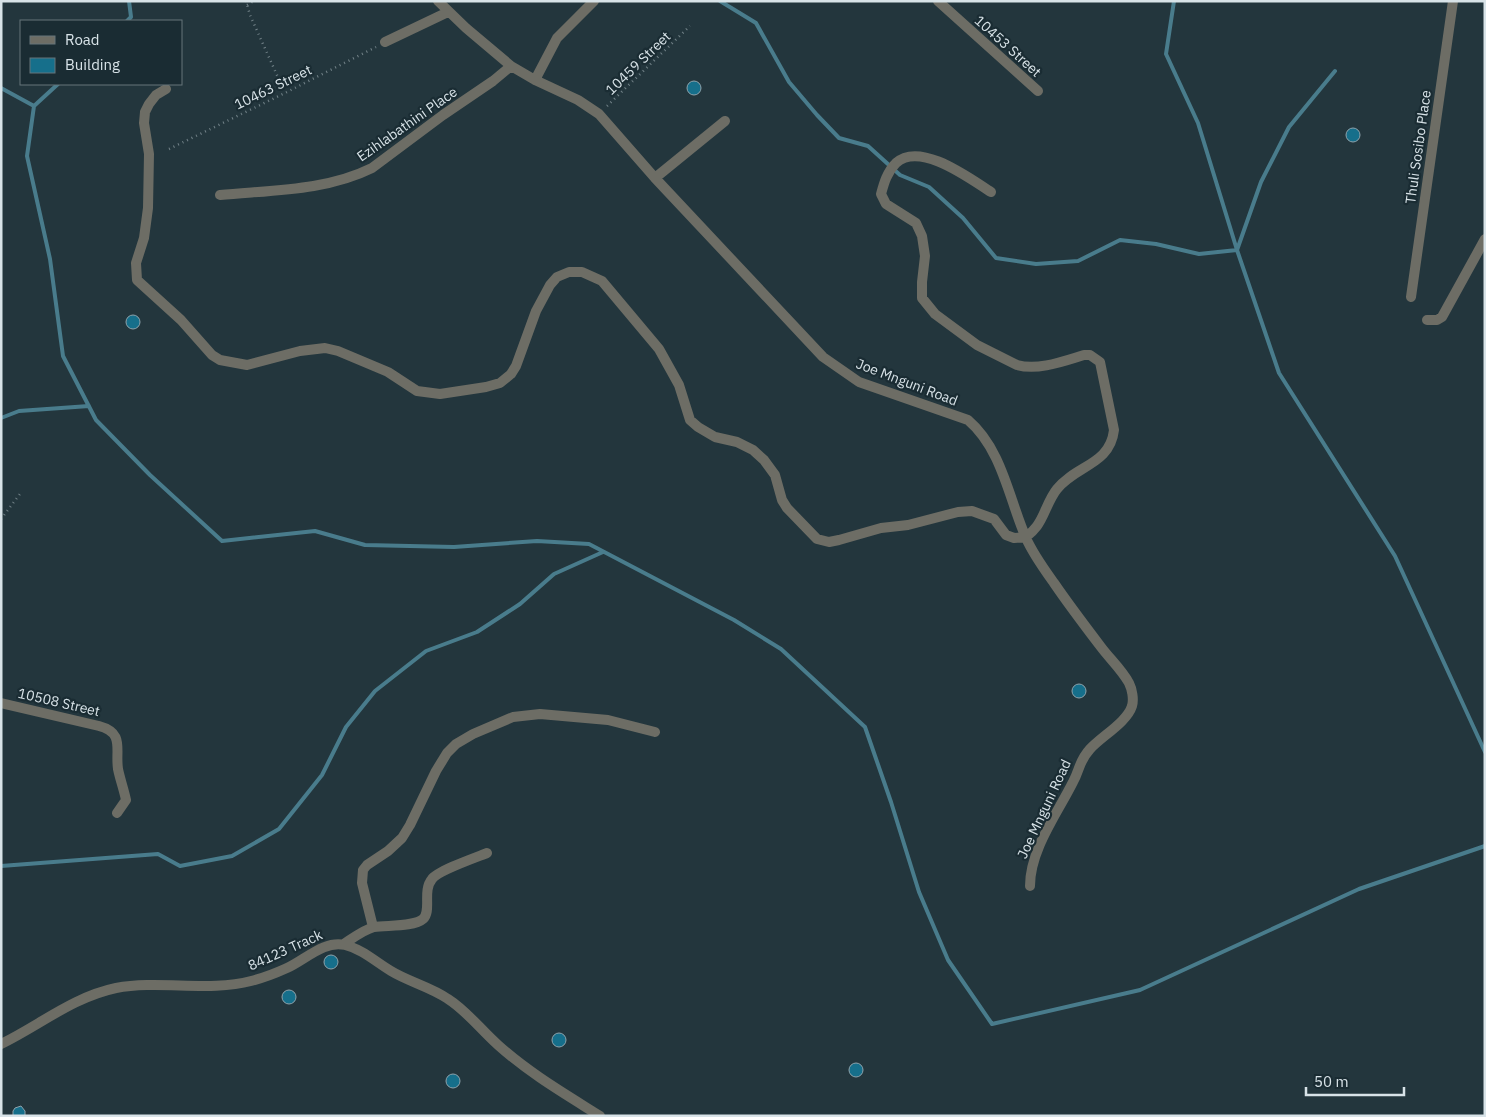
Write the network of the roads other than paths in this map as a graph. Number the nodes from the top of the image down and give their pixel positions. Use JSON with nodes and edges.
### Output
{"nodes":[{"id":1,"x":438,"y":1,"type":"edge"},
{"id":2,"x":594,"y":1,"type":"edge"},
{"id":3,"x":938,"y":1,"type":"edge"},
{"id":4,"x":1452,"y":1,"type":"edge"},
{"id":5,"x":448,"y":12,"type":"junction"},
{"id":6,"x":385,"y":42,"type":"road end"},
{"id":7,"x":511,"y":66,"type":"junction"},
{"id":8,"x":535,"y":80,"type":"junction"},
{"id":9,"x":166,"y":89,"type":"dead end"},
{"id":10,"x":1038,"y":91,"type":"dead end"},
{"id":11,"x":725,"y":121,"type":"dead end"},
{"id":12,"x":655,"y":178,"type":"junction"},
{"id":13,"x":991,"y":192,"type":"dead end"},
{"id":14,"x":220,"y":195,"type":"dead end"},
{"id":15,"x":1485,"y":239,"type":"edge"},
{"id":16,"x":1411,"y":297,"type":"dead end"},
{"id":17,"x":1427,"y":320,"type":"dead end"},
{"id":18,"x":1026,"y":537,"type":"junction"},
{"id":19,"x":1,"y":703,"type":"edge"},
{"id":20,"x":655,"y":732,"type":"dead end"},
{"id":21,"x":117,"y":813,"type":"dead end"},
{"id":22,"x":487,"y":853,"type":"dead end"},
{"id":23,"x":1030,"y":886,"type":"dead end"},
{"id":24,"x":373,"y":927,"type":"junction"},
{"id":25,"x":344,"y":944,"type":"junction"},
{"id":26,"x":1,"y":1044,"type":"edge"},
{"id":27,"x":600,"y":1116,"type":"edge"}],
"edges":[{"from":1,"to":5,"type":"street","name":"Joe Mnguni Road"},
{"from":2,"to":8,"type":"street"},
{"from":3,"to":10,"type":"street","name":"10453 Street"},
{"from":4,"to":16,"type":"street","name":"Thuli Sosibo Place"},
{"from":5,"to":6,"type":"street"},
{"from":5,"to":7,"type":"street","name":"Joe Mnguni Road"},
{"from":7,"to":8,"type":"street","name":"Joe Mnguni Road"},
{"from":7,"to":14,"type":"street","name":"Ezihlabathini Place"},
{"from":8,"to":12,"type":"street","name":"Joe Mnguni Road"},
{"from":9,"to":18,"type":"street"},
{"from":11,"to":12,"type":"street"},
{"from":12,"to":18,"type":"street","name":"Joe Mnguni Road"},
{"from":13,"to":18,"type":"street"},
{"from":15,"to":17,"type":"street"},
{"from":18,"to":23,"type":"street","name":"Joe Mnguni Road"},
{"from":19,"to":21,"type":"street","name":"10508 Street"},
{"from":20,"to":24,"type":"street"},
{"from":22,"to":24,"type":"street"},
{"from":24,"to":25,"type":"street"},
{"from":25,"to":26,"type":"street","name":"84123 Track"},
{"from":25,"to":27,"type":"street","name":"84123 Track"}]}
